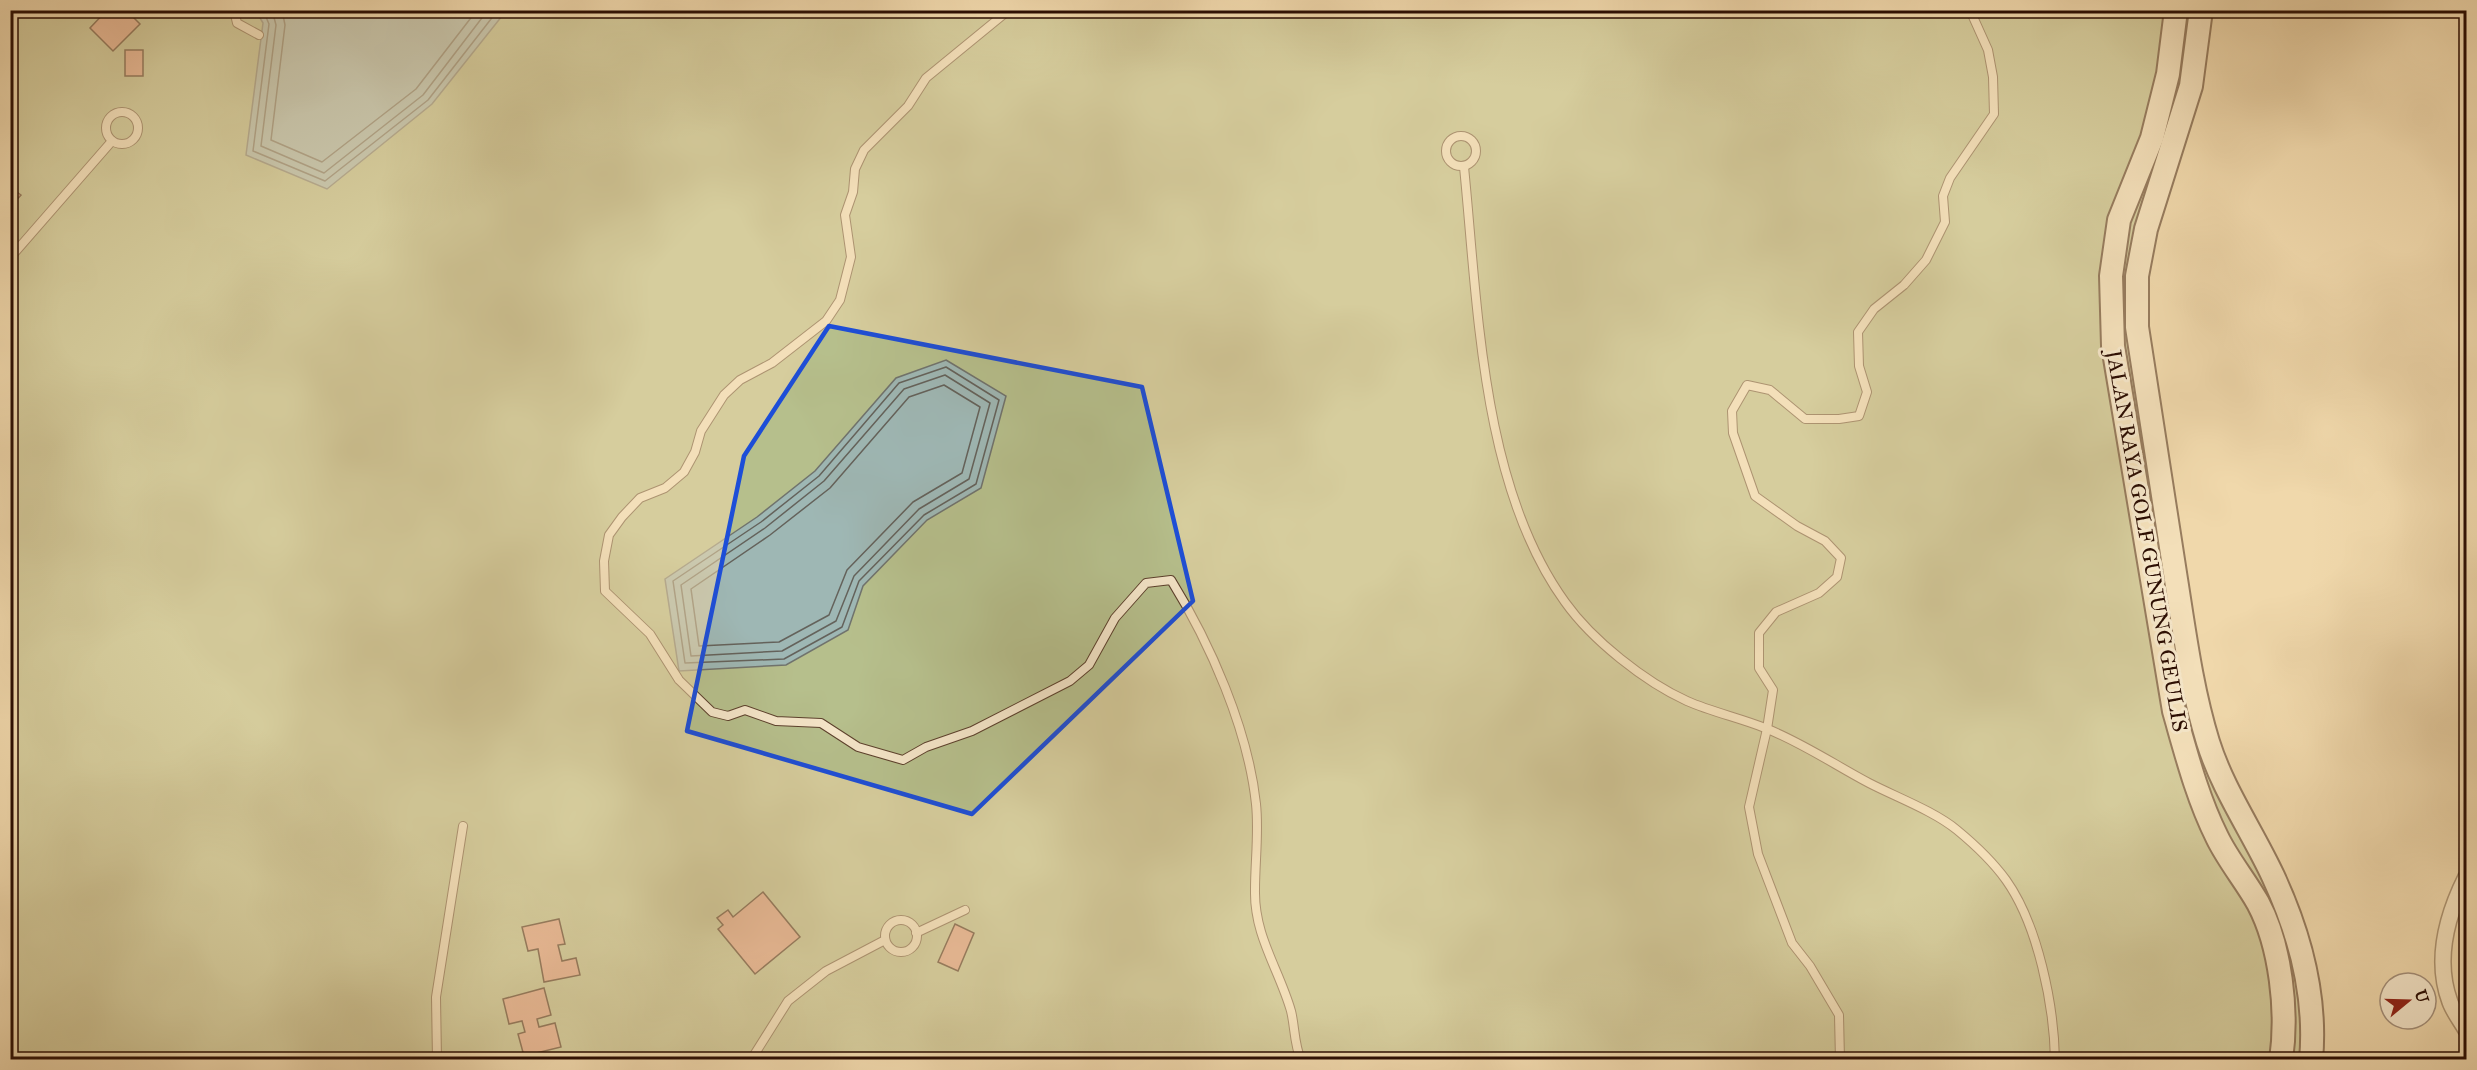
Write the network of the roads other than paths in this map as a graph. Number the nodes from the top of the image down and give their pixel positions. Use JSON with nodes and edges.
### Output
{"nodes":[{"id":1,"x":234,"y":10,"type":"edge"},
{"id":2,"x":1009,"y":10,"type":"edge"},
{"id":3,"x":1970,"y":10,"type":"edge"},
{"id":4,"x":2176,"y":10,"type":"edge"},
{"id":5,"x":2201,"y":10,"type":"edge"},
{"id":6,"x":259,"y":35,"type":"dead end"},
{"id":7,"x":112,"y":141,"type":"junction"},
{"id":8,"x":1464,"y":167,"type":"junction"},
{"id":9,"x":10,"y":258,"type":"edge"},
{"id":10,"x":1767,"y":729,"type":"junction"},
{"id":11,"x":463,"y":826,"type":"dead end"},
{"id":12,"x":2466,"y":877,"type":"edge"},
{"id":13,"x":964,"y":910,"type":"dead end"},
{"id":14,"x":916,"y":933,"type":"junction"},
{"id":15,"x":885,"y":940,"type":"junction"},
{"id":16,"x":2466,"y":1030,"type":"edge"},
{"id":17,"x":437,"y":1059,"type":"edge"},
{"id":18,"x":751,"y":1059,"type":"edge"},
{"id":19,"x":1301,"y":1059,"type":"edge"},
{"id":20,"x":1840,"y":1059,"type":"edge"},
{"id":21,"x":2055,"y":1059,"type":"edge"},
{"id":22,"x":2281,"y":1059,"type":"edge"},
{"id":23,"x":2310,"y":1059,"type":"edge"}],
"edges":[{"from":1,"to":6,"type":"lane"},
{"from":2,"to":19,"type":"lane"},
{"from":3,"to":10,"type":"lane"},
{"from":4,"to":22,"type":"main road","name":"JALAN RAYA GOLF GUNUNG GEULIS"},
{"from":5,"to":23,"type":"main road","name":"JALAN RAYA GOLF GUNUNG GEULIS"},
{"from":7,"to":7,"type":"lane"},
{"from":7,"to":9,"type":"lane"},
{"from":8,"to":8,"type":"lane"},
{"from":8,"to":10,"type":"lane"},
{"from":10,"to":20,"type":"lane"},
{"from":10,"to":21,"type":"lane"},
{"from":11,"to":17,"type":"lane"},
{"from":12,"to":16,"type":"street"},
{"from":13,"to":14,"type":"lane"},
{"from":14,"to":15,"type":"lane"},
{"from":14,"to":15,"type":"lane"},
{"from":15,"to":18,"type":"lane"}]}
